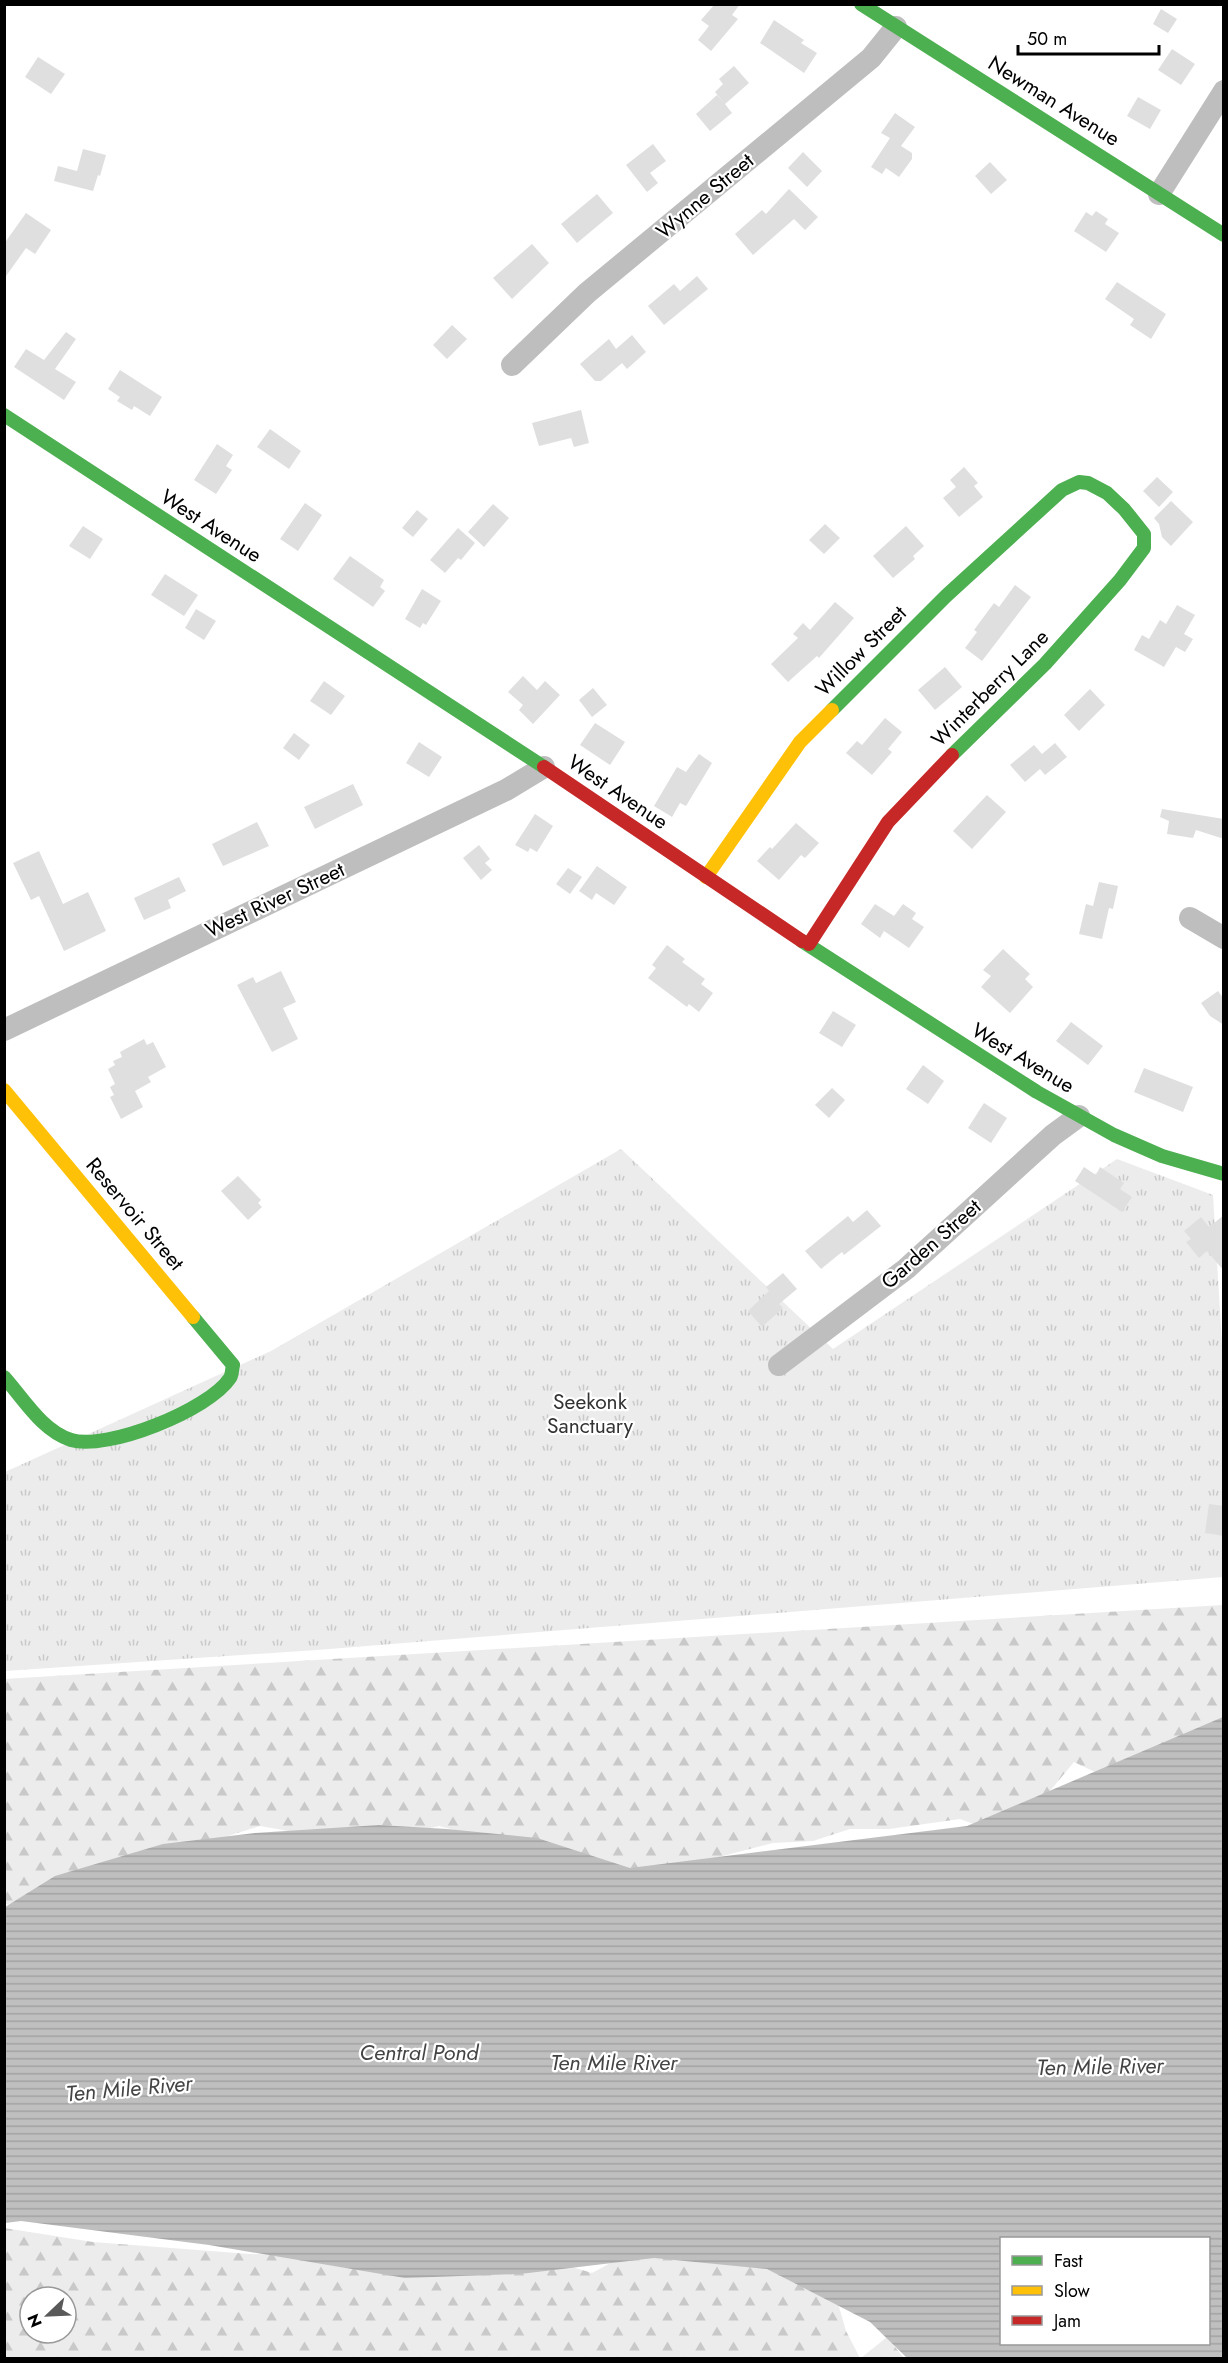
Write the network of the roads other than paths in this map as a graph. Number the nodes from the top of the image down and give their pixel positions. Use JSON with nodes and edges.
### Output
{"nodes":[{"id":1,"x":861,"y":4,"type":"edge"},
{"id":2,"x":896,"y":27,"type":"junction"},
{"id":3,"x":1224,"y":91,"type":"edge"},
{"id":4,"x":1159,"y":194,"type":"junction"},
{"id":5,"x":1224,"y":235,"type":"edge"},
{"id":6,"x":512,"y":365,"type":"dead end"},
{"id":7,"x":4,"y":414,"type":"edge"},
{"id":8,"x":1076,"y":482,"type":"joint"},
{"id":9,"x":544,"y":767,"type":"junction"},
{"id":10,"x":706,"y":877,"type":"junction"},
{"id":11,"x":1190,"y":918,"type":"dead end"},
{"id":12,"x":1224,"y":938,"type":"edge"},
{"id":13,"x":809,"y":944,"type":"junction"},
{"id":14,"x":4,"y":1030,"type":"edge"},
{"id":15,"x":4,"y":1090,"type":"edge"},
{"id":16,"x":1078,"y":1116,"type":"junction"},
{"id":17,"x":1224,"y":1174,"type":"edge"},
{"id":18,"x":779,"y":1365,"type":"dead end"},
{"id":19,"x":4,"y":1377,"type":"edge"}],
"edges":[{"from":1,"to":2,"type":"street","name":"Newman Avenue"},
{"from":2,"to":4,"type":"street","name":"Newman Avenue"},
{"from":2,"to":6,"type":"street","name":"Wynne Street"},
{"from":3,"to":4,"type":"street"},
{"from":4,"to":5,"type":"street","name":"Newman Avenue"},
{"from":7,"to":9,"type":"street","name":"West Avenue"},
{"from":8,"to":10,"type":"street","name":"Willow Street"},
{"from":8,"to":13,"type":"street","name":"Winterberry Lane"},
{"from":9,"to":10,"type":"street","name":"West Avenue"},
{"from":9,"to":14,"type":"street","name":"West River Street"},
{"from":10,"to":13,"type":"street","name":"West Avenue"},
{"from":11,"to":12,"type":"street"},
{"from":13,"to":16,"type":"street","name":"West Avenue"},
{"from":15,"to":19,"type":"street","name":"Reservoir Street"},
{"from":16,"to":17,"type":"street","name":"West Avenue"},
{"from":16,"to":18,"type":"street","name":"Garden Street"}]}
